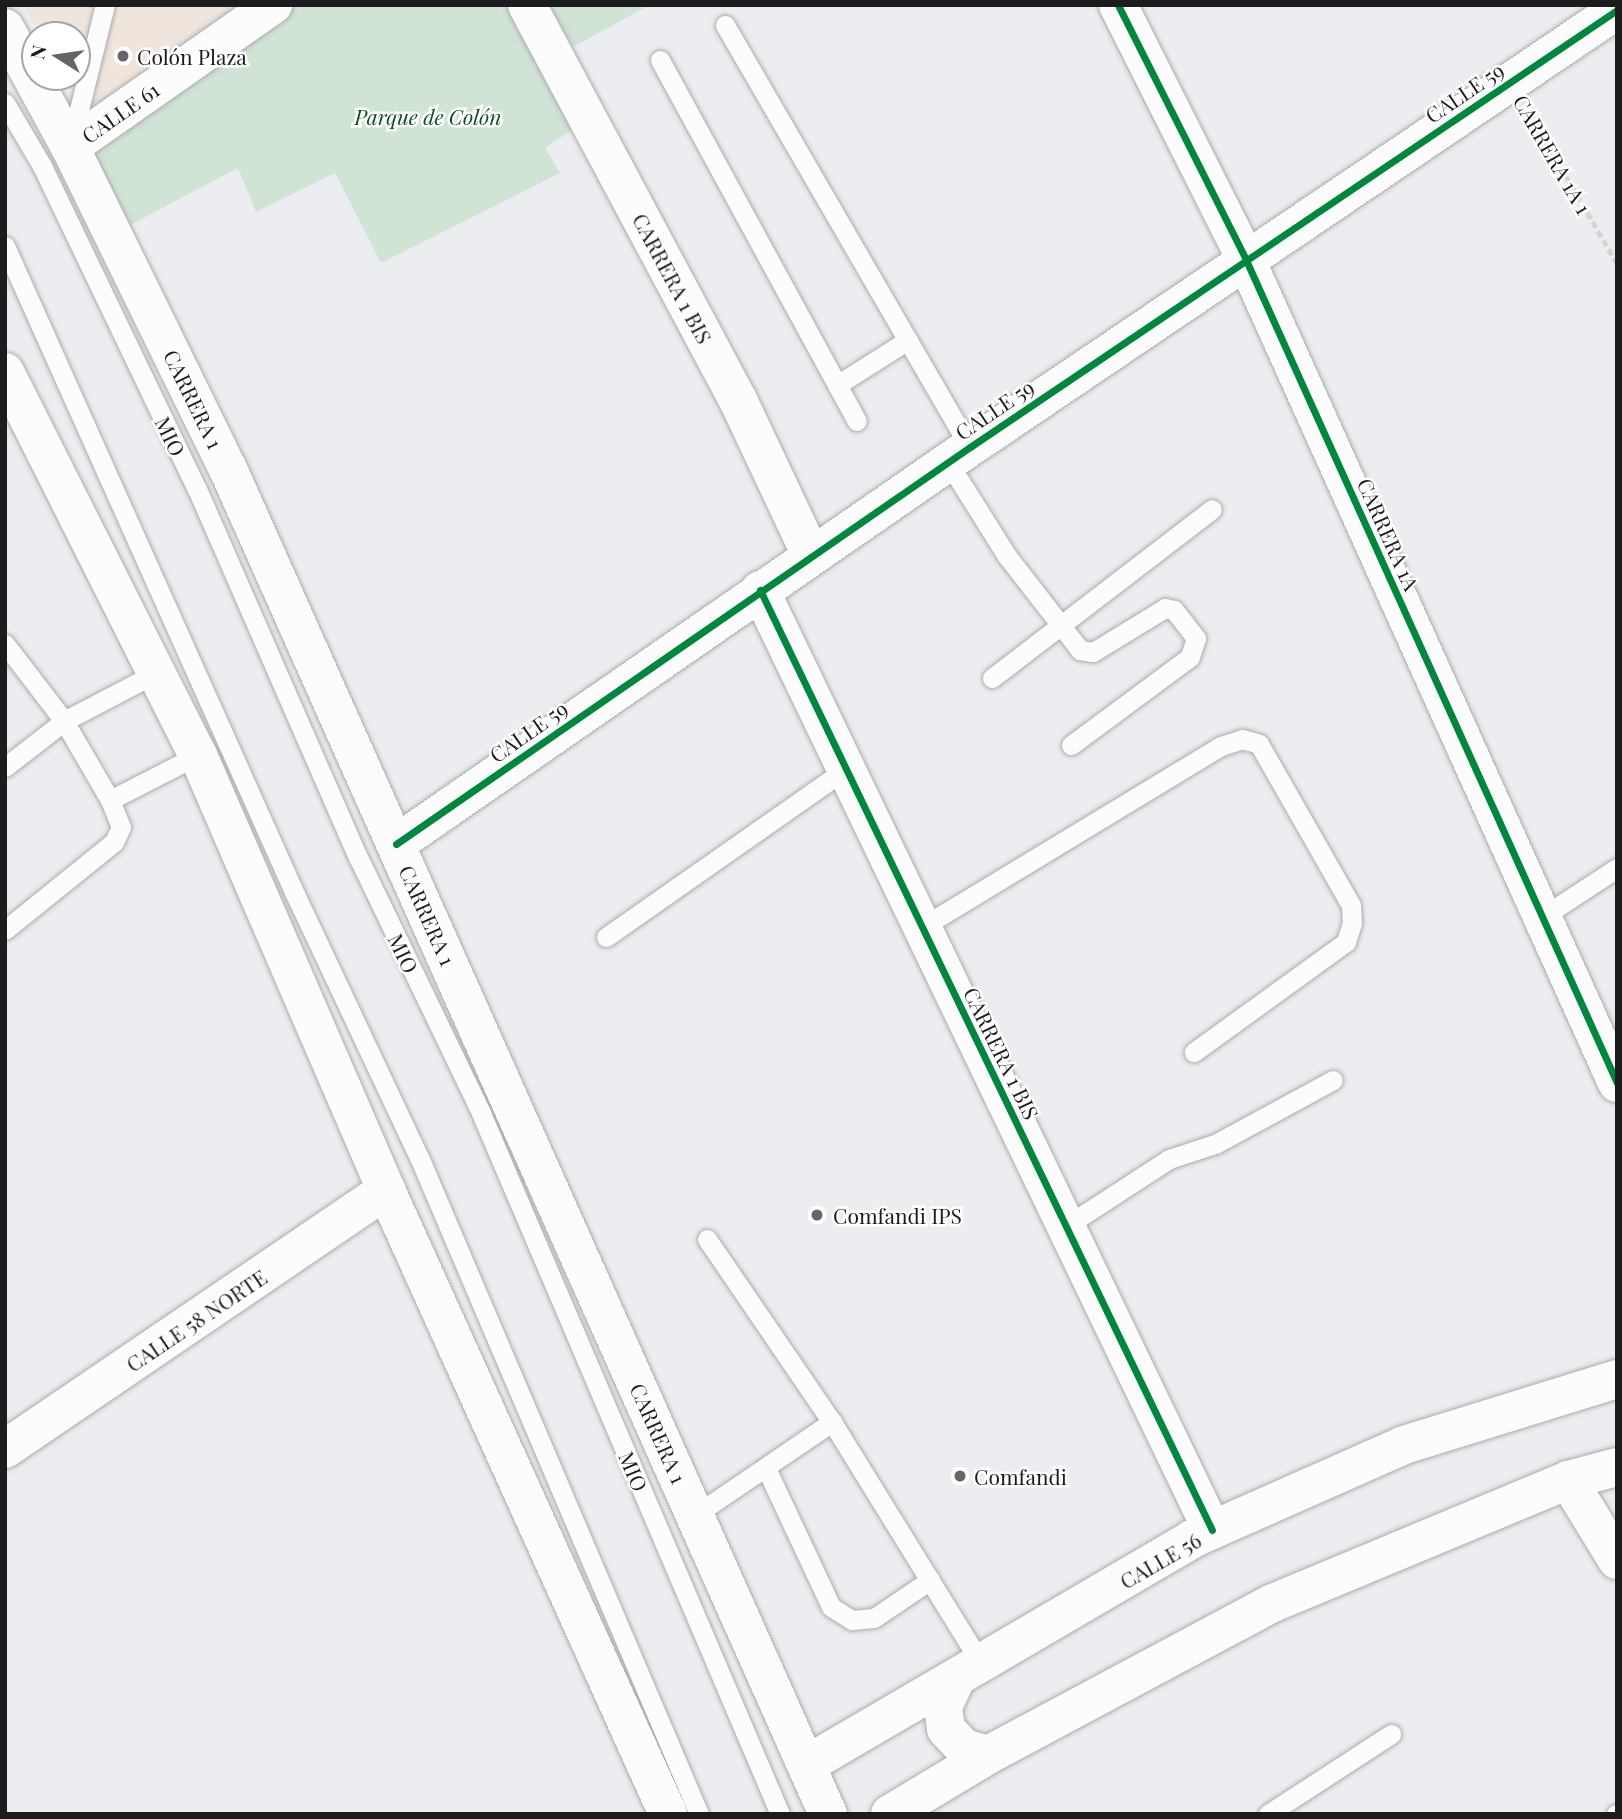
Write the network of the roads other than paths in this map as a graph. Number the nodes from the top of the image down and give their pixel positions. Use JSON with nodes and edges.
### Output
{"nodes":[{"id":1,"x":105,"y":5,"type":"edge"},
{"id":2,"x":274,"y":5,"type":"edge"},
{"id":3,"x":527,"y":5,"type":"edge"},
{"id":4,"x":1118,"y":5,"type":"edge"},
{"id":5,"x":1617,"y":10,"type":"edge"},
{"id":6,"x":725,"y":25,"type":"dead end"},
{"id":7,"x":5,"y":28,"type":"edge"},
{"id":8,"x":660,"y":60,"type":"dead end"},
{"id":9,"x":5,"y":103,"type":"edge"},
{"id":10,"x":70,"y":147,"type":"junction"},
{"id":11,"x":5,"y":246,"type":"edge"},
{"id":12,"x":1246,"y":260,"type":"junction"},
{"id":13,"x":908,"y":340,"type":"junction"},
{"id":14,"x":5,"y":372,"type":"edge"},
{"id":15,"x":837,"y":385,"type":"junction"},
{"id":16,"x":14,"y":416,"type":"edge"},
{"id":17,"x":856,"y":421,"type":"dead end"},
{"id":18,"x":959,"y":454,"type":"junction"},
{"id":19,"x":1212,"y":509,"type":"dead end"},
{"id":20,"x":811,"y":555,"type":"junction"},
{"id":21,"x":760,"y":590,"type":"junction"},
{"id":22,"x":1061,"y":621,"type":"junction"},
{"id":23,"x":5,"y":644,"type":"edge"},
{"id":24,"x":156,"y":673,"type":"junction"},
{"id":25,"x":992,"y":678,"type":"dead end"},
{"id":26,"x":64,"y":721,"type":"junction"},
{"id":27,"x":1071,"y":745,"type":"dead end"},
{"id":28,"x":198,"y":755,"type":"junction"},
{"id":29,"x":5,"y":767,"type":"edge"},
{"id":30,"x":846,"y":769,"type":"junction"},
{"id":31,"x":110,"y":800,"type":"junction"},
{"id":32,"x":396,"y":844,"type":"junction"},
{"id":33,"x":1617,"y":868,"type":"edge"},
{"id":34,"x":1542,"y":917,"type":"junction"},
{"id":35,"x":922,"y":927,"type":"junction"},
{"id":36,"x":5,"y":930,"type":"edge"},
{"id":37,"x":606,"y":937,"type":"dead end"},
{"id":38,"x":1194,"y":1052,"type":"dead end"},
{"id":39,"x":1333,"y":1080,"type":"dead end"},
{"id":40,"x":1617,"y":1083,"type":"edge"},
{"id":41,"x":386,"y":1190,"type":"junction"},
{"id":42,"x":1066,"y":1226,"type":"junction"},
{"id":43,"x":708,"y":1239,"type":"dead end"},
{"id":44,"x":1617,"y":1379,"type":"edge"},
{"id":45,"x":832,"y":1422,"type":"junction"},
{"id":46,"x":5,"y":1449,"type":"edge"},
{"id":47,"x":1617,"y":1467,"type":"edge"},
{"id":48,"x":766,"y":1468,"type":"junction"},
{"id":49,"x":1568,"y":1480,"type":"junction"},
{"id":50,"x":695,"y":1515,"type":"junction"},
{"id":51,"x":1212,"y":1530,"type":"junction"},
{"id":52,"x":1617,"y":1560,"type":"edge"},
{"id":53,"x":930,"y":1580,"type":"junction"},
{"id":54,"x":969,"y":1673,"type":"junction"},
{"id":55,"x":1391,"y":1734,"type":"dead end"},
{"id":56,"x":988,"y":1755,"type":"junction"},
{"id":57,"x":806,"y":1765,"type":"junction"},
{"id":58,"x":668,"y":1814,"type":"edge"},
{"id":59,"x":699,"y":1814,"type":"edge"},
{"id":60,"x":780,"y":1814,"type":"edge"},
{"id":61,"x":828,"y":1814,"type":"edge"},
{"id":62,"x":890,"y":1814,"type":"edge"},
{"id":63,"x":1268,"y":1814,"type":"edge"}],
"edges":[{"from":1,"to":10,"type":"lane"},
{"from":2,"to":10,"type":"street","name":"CALLE 61"},
{"from":3,"to":20,"type":"street","name":"CARRERA 1 BIS"},
{"from":4,"to":12,"type":"street","name":"CARRERA 1A"},
{"from":5,"to":12,"type":"street","name":"CALLE 59"},
{"from":6,"to":13,"type":"lane"},
{"from":7,"to":10,"type":"street","name":"CARRERA 1"},
{"from":8,"to":15,"type":"lane"},
{"from":9,"to":60,"type":"lane","name":"MIO"},
{"from":10,"to":32,"type":"street","name":"CARRERA 1"},
{"from":11,"to":59,"type":"lane"},
{"from":12,"to":18,"type":"street","name":"CALLE 59"},
{"from":12,"to":34,"type":"street","name":"CARRERA 1A"},
{"from":13,"to":15,"type":"lane"},
{"from":13,"to":18,"type":"lane"},
{"from":14,"to":16,"type":"street"},
{"from":15,"to":17,"type":"lane"},
{"from":16,"to":24,"type":"street"},
{"from":18,"to":20,"type":"street","name":"CALLE 59"},
{"from":18,"to":22,"type":"lane"},
{"from":19,"to":22,"type":"lane"},
{"from":20,"to":21,"type":"street","name":"CALLE 59"},
{"from":21,"to":30,"type":"street","name":"CARRERA 1 BIS"},
{"from":21,"to":32,"type":"street","name":"CALLE 59"},
{"from":22,"to":25,"type":"lane"},
{"from":22,"to":27,"type":"lane"},
{"from":23,"to":26,"type":"lane"},
{"from":24,"to":26,"type":"lane"},
{"from":24,"to":28,"type":"street"},
{"from":26,"to":29,"type":"lane"},
{"from":26,"to":31,"type":"lane"},
{"from":28,"to":31,"type":"lane"},
{"from":28,"to":41,"type":"street"},
{"from":30,"to":35,"type":"street","name":"CARRERA 1 BIS"},
{"from":30,"to":37,"type":"lane"},
{"from":31,"to":36,"type":"lane"},
{"from":32,"to":50,"type":"street","name":"CARRERA 1"},
{"from":33,"to":34,"type":"lane"},
{"from":34,"to":40,"type":"street","name":"CARRERA 1A"},
{"from":35,"to":38,"type":"lane"},
{"from":35,"to":42,"type":"street","name":"CARRERA 1 BIS"},
{"from":39,"to":42,"type":"lane"},
{"from":41,"to":46,"type":"street","name":"CALLE 58 NORTE"},
{"from":41,"to":58,"type":"street"},
{"from":42,"to":51,"type":"street","name":"CARRERA 1 BIS"},
{"from":43,"to":45,"type":"lane"},
{"from":44,"to":51,"type":"street","name":"CALLE 56"},
{"from":45,"to":48,"type":"lane"},
{"from":45,"to":53,"type":"lane"},
{"from":47,"to":49,"type":"street"},
{"from":48,"to":50,"type":"lane"},
{"from":48,"to":53,"type":"lane"},
{"from":49,"to":52,"type":"street"},
{"from":49,"to":56,"type":"street"},
{"from":50,"to":57,"type":"street","name":"CARRERA 1"},
{"from":51,"to":54,"type":"street","name":"CALLE 56"},
{"from":53,"to":54,"type":"lane"},
{"from":54,"to":56,"type":"street"},
{"from":54,"to":57,"type":"street","name":"CALLE 56"},
{"from":55,"to":63,"type":"lane"},
{"from":56,"to":62,"type":"street"},
{"from":57,"to":61,"type":"street","name":"CARRERA 1"}]}
